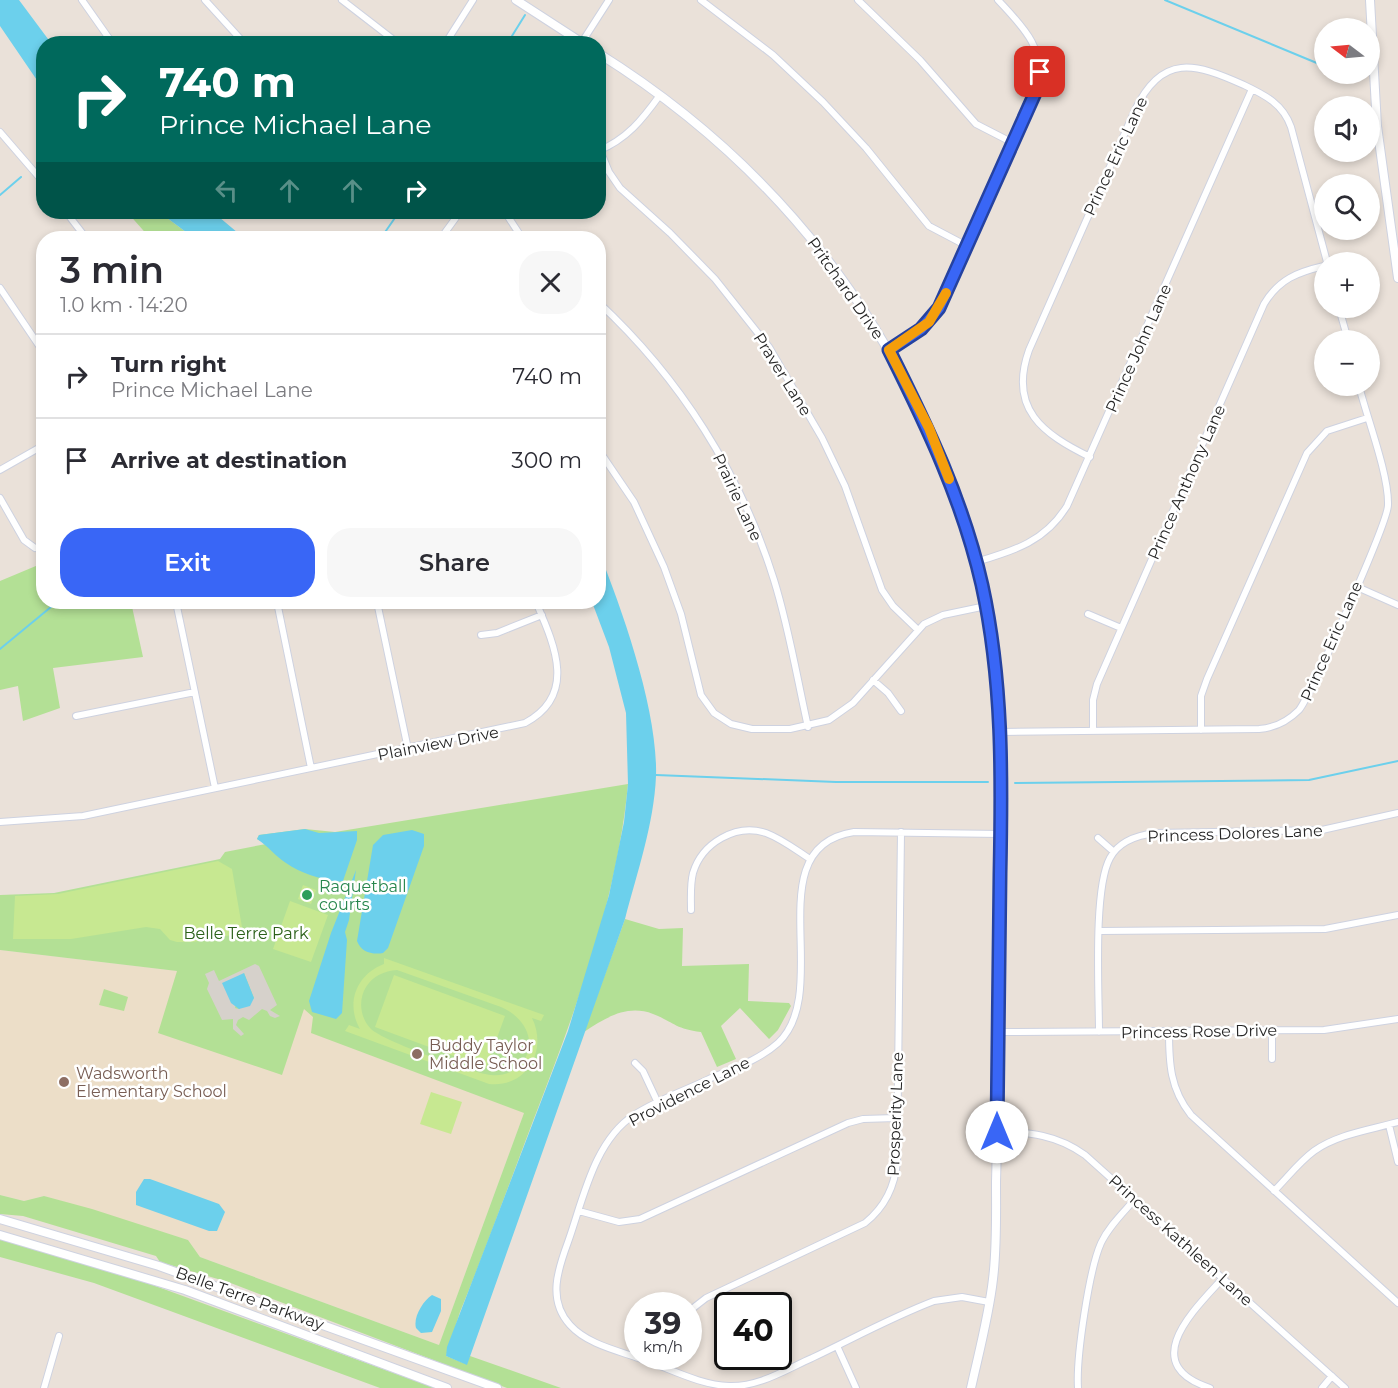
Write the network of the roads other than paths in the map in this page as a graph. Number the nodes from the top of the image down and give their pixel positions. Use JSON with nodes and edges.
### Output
{"nodes":[{"id":1,"x":81,"y":0,"type":"edge"},
{"id":2,"x":205,"y":0,"type":"edge"},
{"id":3,"x":342,"y":0,"type":"edge"},
{"id":4,"x":473,"y":0,"type":"edge"},
{"id":5,"x":516,"y":0,"type":"edge"},
{"id":6,"x":609,"y":0,"type":"edge"},
{"id":7,"x":701,"y":0,"type":"edge"},
{"id":8,"x":858,"y":0,"type":"edge"},
{"id":9,"x":998,"y":0,"type":"edge"},
{"id":10,"x":1370,"y":0,"type":"edge"},
{"id":11,"x":107,"y":36,"type":"edge"},
{"id":12,"x":238,"y":36,"type":"edge"},
{"id":13,"x":389,"y":36,"type":"edge"},
{"id":14,"x":450,"y":36,"type":"edge"},
{"id":15,"x":572,"y":36,"type":"edge"},
{"id":16,"x":587,"y":36,"type":"edge"},
{"id":17,"x":606,"y":58,"type":"edge"},
{"id":18,"x":1252,"y":89,"type":"junction"},
{"id":19,"x":660,"y":95,"type":"junction"},
{"id":20,"x":0,"y":132,"type":"edge"},
{"id":21,"x":1013,"y":143,"type":"junction"},
{"id":22,"x":606,"y":146,"type":"edge"},
{"id":23,"x":606,"y":163,"type":"edge"},
{"id":24,"x":36,"y":174,"type":"edge"},
{"id":25,"x":71,"y":219,"type":"edge"},
{"id":26,"x":81,"y":231,"type":"edge"},
{"id":27,"x":967,"y":246,"type":"junction"},
{"id":28,"x":1323,"y":252,"type":"edge"},
{"id":29,"x":1314,"y":268,"type":"edge"},
{"id":30,"x":1398,"y":279,"type":"edge"},
{"id":31,"x":0,"y":288,"type":"edge"},
{"id":32,"x":606,"y":310,"type":"edge"},
{"id":33,"x":36,"y":341,"type":"edge"},
{"id":34,"x":889,"y":350,"type":"junction"},
{"id":35,"x":1362,"y":396,"type":"edge"},
{"id":36,"x":1368,"y":418,"type":"junction"},
{"id":37,"x":36,"y":450,"type":"edge"},
{"id":38,"x":1090,"y":457,"type":"junction"},
{"id":39,"x":606,"y":461,"type":"edge"},
{"id":40,"x":0,"y":470,"type":"edge"},
{"id":41,"x":0,"y":498,"type":"edge"},
{"id":42,"x":35,"y":548,"type":"dead end"},
{"id":43,"x":976,"y":562,"type":"junction"},
{"id":44,"x":1356,"y":586,"type":"junction"},
{"id":45,"x":1398,"y":605,"type":"edge"},
{"id":46,"x":986,"y":606,"type":"junction"},
{"id":47,"x":177,"y":609,"type":"edge"},
{"id":48,"x":278,"y":609,"type":"edge"},
{"id":49,"x":378,"y":609,"type":"edge"},
{"id":50,"x":539,"y":609,"type":"edge"},
{"id":51,"x":1088,"y":614,"type":"dead end"},
{"id":52,"x":542,"y":615,"type":"junction"},
{"id":53,"x":1121,"y":628,"type":"junction"},
{"id":54,"x":918,"y":630,"type":"junction"},
{"id":55,"x":481,"y":635,"type":"dead end"},
{"id":56,"x":873,"y":680,"type":"junction"},
{"id":57,"x":195,"y":692,"type":"junction"},
{"id":58,"x":901,"y":711,"type":"dead end"},
{"id":59,"x":76,"y":716,"type":"dead end"},
{"id":60,"x":808,"y":727,"type":"junction"},
{"id":61,"x":1201,"y":730,"type":"junction"},
{"id":62,"x":1093,"y":731,"type":"junction"},
{"id":63,"x":1001,"y":732,"type":"junction"},
{"id":64,"x":408,"y":749,"type":"junction"},
{"id":65,"x":311,"y":768,"type":"junction"},
{"id":66,"x":215,"y":788,"type":"junction"},
{"id":67,"x":1398,"y":813,"type":"edge"},
{"id":68,"x":0,"y":822,"type":"edge"},
{"id":69,"x":901,"y":832,"type":"junction"},
{"id":70,"x":1001,"y":834,"type":"junction"},
{"id":71,"x":1098,"y":838,"type":"dead end"},
{"id":72,"x":1114,"y":852,"type":"junction"},
{"id":73,"x":810,"y":859,"type":"junction"},
{"id":74,"x":691,"y":910,"type":"dead end"},
{"id":75,"x":1398,"y":915,"type":"edge"},
{"id":76,"x":1100,"y":931,"type":"junction"},
{"id":77,"x":1398,"y":1019,"type":"edge"},
{"id":78,"x":1169,"y":1031,"type":"junction"},
{"id":79,"x":1272,"y":1031,"type":"junction"},
{"id":80,"x":998,"y":1032,"type":"junction"},
{"id":81,"x":1099,"y":1032,"type":"junction"},
{"id":82,"x":1272,"y":1059,"type":"dead end"},
{"id":83,"x":635,"y":1063,"type":"dead end"},
{"id":84,"x":658,"y":1103,"type":"junction"},
{"id":85,"x":896,"y":1118,"type":"junction"},
{"id":86,"x":1398,"y":1122,"type":"edge"},
{"id":87,"x":1389,"y":1125,"type":"junction"},
{"id":88,"x":997,"y":1132,"type":"junction"},
{"id":89,"x":1398,"y":1162,"type":"edge"},
{"id":90,"x":1274,"y":1191,"type":"junction"},
{"id":91,"x":1135,"y":1199,"type":"junction"},
{"id":92,"x":579,"y":1211,"type":"junction"},
{"id":93,"x":0,"y":1219,"type":"edge"},
{"id":94,"x":0,"y":1235,"type":"edge"},
{"id":95,"x":1222,"y":1278,"type":"junction"},
{"id":96,"x":702,"y":1301,"type":"edge"},
{"id":97,"x":989,"y":1302,"type":"junction"},
{"id":98,"x":1398,"y":1303,"type":"edge"},
{"id":99,"x":59,"y":1336,"type":"dead end"},
{"id":100,"x":837,"y":1346,"type":"junction"},
{"id":101,"x":624,"y":1352,"type":"edge"},
{"id":102,"x":673,"y":1370,"type":"edge"},
{"id":103,"x":1332,"y":1376,"type":"junction"},
{"id":104,"x":44,"y":1388,"type":"edge"},
{"id":105,"x":447,"y":1388,"type":"edge"},
{"id":106,"x":497,"y":1388,"type":"edge"},
{"id":107,"x":856,"y":1388,"type":"edge"},
{"id":108,"x":971,"y":1388,"type":"edge"},
{"id":109,"x":1078,"y":1388,"type":"edge"},
{"id":110,"x":1210,"y":1388,"type":"edge"},
{"id":111,"x":1322,"y":1388,"type":"edge"},
{"id":112,"x":1345,"y":1388,"type":"edge"}],
"edges":[{"from":1,"to":11,"type":"street"},
{"from":2,"to":12,"type":"street"},
{"from":3,"to":13,"type":"street"},
{"from":4,"to":14,"type":"street"},
{"from":5,"to":15,"type":"street"},
{"from":6,"to":16,"type":"street"},
{"from":7,"to":27,"type":"street"},
{"from":8,"to":21,"type":"street"},
{"from":9,"to":21,"type":"street"},
{"from":10,"to":30,"type":"street"},
{"from":17,"to":19,"type":"street","name":"Pritchard Drive"},
{"from":18,"to":28,"type":"street","name":"Prince Eric Lane"},
{"from":18,"to":38,"type":"street","name":"Prince John Lane"},
{"from":18,"to":38,"type":"street","name":"Prince Eric Lane"},
{"from":19,"to":22,"type":"street"},
{"from":19,"to":34,"type":"street","name":"Pritchard Drive"},
{"from":20,"to":24,"type":"street"},
{"from":21,"to":27,"type":"street"},
{"from":23,"to":54,"type":"street","name":"Praver Lane"},
{"from":25,"to":26,"type":"street"},
{"from":27,"to":34,"type":"street"},
{"from":29,"to":53,"type":"street","name":"Prince Anthony Lane"},
{"from":31,"to":33,"type":"street"},
{"from":32,"to":60,"type":"street","name":"Prairie Lane"},
{"from":34,"to":43,"type":"street","name":"Pritchard Drive"},
{"from":35,"to":36,"type":"street","name":"Prince Eric Lane"},
{"from":36,"to":44,"type":"street","name":"Prince Eric Lane"},
{"from":36,"to":61,"type":"street"},
{"from":37,"to":40,"type":"street"},
{"from":38,"to":43,"type":"street","name":"Prince John Lane"},
{"from":39,"to":60,"type":"street"},
{"from":41,"to":42,"type":"street"},
{"from":43,"to":46,"type":"street","name":"Pritchard Drive"},
{"from":44,"to":45,"type":"street"},
{"from":44,"to":61,"type":"street","name":"Prince Eric Lane"},
{"from":46,"to":54,"type":"street"},
{"from":46,"to":63,"type":"street","name":"Pritchard Drive"},
{"from":47,"to":57,"type":"street"},
{"from":48,"to":65,"type":"street"},
{"from":49,"to":64,"type":"street"},
{"from":50,"to":52,"type":"street","name":"Plainview Drive"},
{"from":51,"to":53,"type":"street"},
{"from":52,"to":55,"type":"street"},
{"from":52,"to":64,"type":"street","name":"Plainview Drive"},
{"from":53,"to":62,"type":"street","name":"Prince Anthony Lane"},
{"from":54,"to":56,"type":"street"},
{"from":56,"to":58,"type":"street"},
{"from":56,"to":60,"type":"street"},
{"from":57,"to":59,"type":"street"},
{"from":57,"to":66,"type":"street"},
{"from":61,"to":62,"type":"street","name":"Prince Eric Lane"},
{"from":62,"to":63,"type":"street","name":"Prince Eric Lane"},
{"from":63,"to":70,"type":"street","name":"Pritchard Drive"},
{"from":64,"to":65,"type":"street","name":"Plainview Drive"},
{"from":65,"to":66,"type":"street","name":"Plainview Drive"},
{"from":66,"to":68,"type":"street","name":"Plainview Drive"},
{"from":67,"to":72,"type":"street","name":"Princess Dolores Lane"},
{"from":69,"to":70,"type":"street"},
{"from":69,"to":73,"type":"street"},
{"from":69,"to":85,"type":"street","name":"Prosperity Lane"},
{"from":70,"to":80,"type":"street","name":"Pritchard Drive"},
{"from":71,"to":72,"type":"street"},
{"from":72,"to":76,"type":"street"},
{"from":73,"to":74,"type":"street"},
{"from":73,"to":84,"type":"street","name":"Providence Lane"},
{"from":75,"to":76,"type":"street"},
{"from":76,"to":81,"type":"street"},
{"from":77,"to":79,"type":"street","name":"Princess Rose Drive"},
{"from":78,"to":79,"type":"street","name":"Princess Rose Drive"},
{"from":78,"to":81,"type":"street","name":"Princess Rose Drive"},
{"from":78,"to":90,"type":"street"},
{"from":79,"to":82,"type":"street"},
{"from":80,"to":81,"type":"street","name":"Princess Rose Drive"},
{"from":80,"to":88,"type":"street","name":"Pritchard Drive"},
{"from":83,"to":84,"type":"street"},
{"from":84,"to":92,"type":"street","name":"Providence Lane"},
{"from":85,"to":92,"type":"street"},
{"from":85,"to":96,"type":"street","name":"Prosperity Lane"},
{"from":86,"to":87,"type":"street"},
{"from":87,"to":89,"type":"street"},
{"from":87,"to":90,"type":"street"},
{"from":88,"to":91,"type":"street","name":"Princess Kathleen Lane"},
{"from":88,"to":97,"type":"street","name":"Pritchard Drive"},
{"from":90,"to":98,"type":"street"},
{"from":91,"to":95,"type":"street","name":"Princess Kathleen Lane"},
{"from":91,"to":109,"type":"street"},
{"from":92,"to":101,"type":"street","name":"Providence Lane"},
{"from":93,"to":106,"type":"street","name":"Belle Terre Parkway"},
{"from":94,"to":105,"type":"street","name":"Belle Terre Parkway"},
{"from":95,"to":103,"type":"street","name":"Princess Kathleen Lane"},
{"from":95,"to":110,"type":"street"},
{"from":97,"to":100,"type":"street","name":"Providence Lane"},
{"from":97,"to":108,"type":"street","name":"Pritchard Drive"},
{"from":99,"to":104,"type":"street"},
{"from":100,"to":102,"type":"street","name":"Providence Lane"},
{"from":100,"to":107,"type":"street"},
{"from":103,"to":111,"type":"street"},
{"from":103,"to":112,"type":"street","name":"Princess Kathleen Lane"}]}
